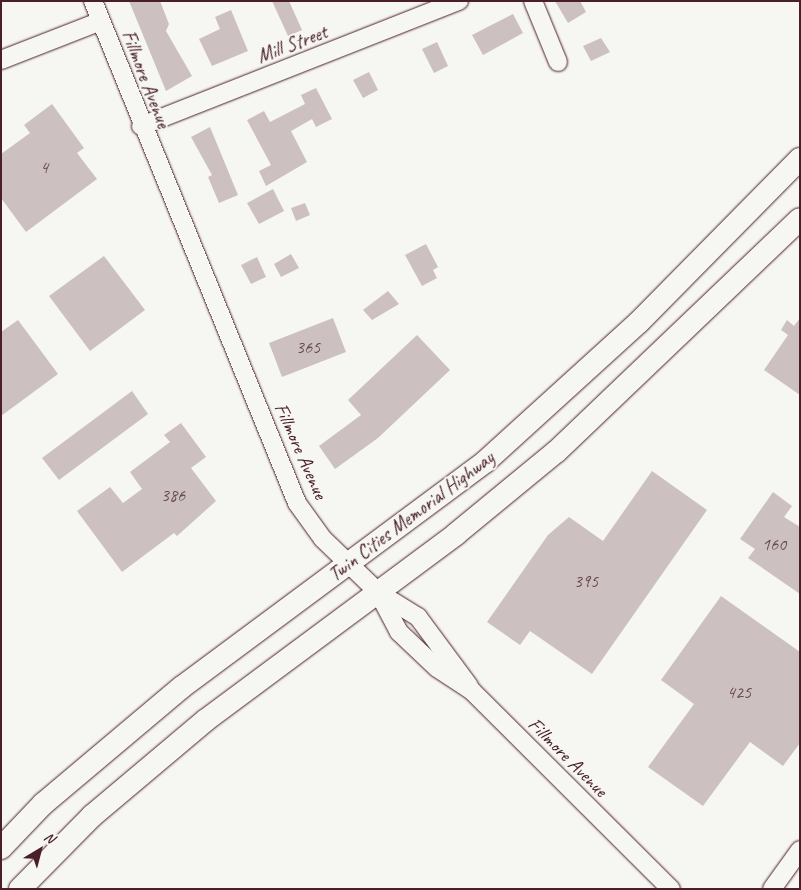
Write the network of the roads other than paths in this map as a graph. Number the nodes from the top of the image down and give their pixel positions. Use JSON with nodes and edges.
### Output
{"nodes":[{"id":1,"x":93,"y":1,"type":"edge"},
{"id":2,"x":459,"y":1,"type":"edge"},
{"id":3,"x":533,"y":1,"type":"edge"},
{"id":4,"x":100,"y":21,"type":"junction"},
{"id":5,"x":1,"y":60,"type":"edge"},
{"id":6,"x":558,"y":62,"type":"dead end"},
{"id":7,"x":141,"y":126,"type":"junction"},
{"id":8,"x":800,"y":159,"type":"edge"},
{"id":9,"x":800,"y":219,"type":"edge"},
{"id":10,"x":349,"y":564,"type":"junction"},
{"id":11,"x":378,"y":592,"type":"junction"},
{"id":12,"x":472,"y":691,"type":"junction"},
{"id":13,"x":1,"y":848,"type":"edge"},
{"id":14,"x":800,"y":850,"type":"edge"},
{"id":15,"x":20,"y":889,"type":"edge"},
{"id":16,"x":671,"y":889,"type":"edge"},
{"id":17,"x":772,"y":889,"type":"edge"}],
"edges":[{"from":1,"to":4,"type":"street","name":"Fillmore Avenue"},
{"from":2,"to":7,"type":"street","name":"Mill Street"},
{"from":3,"to":6,"type":"street"},
{"from":4,"to":5,"type":"street"},
{"from":4,"to":7,"type":"street","name":"Fillmore Avenue"},
{"from":7,"to":10,"type":"street","name":"Fillmore Avenue"},
{"from":8,"to":10,"type":"main road","name":"Twin Cities Memorial Highway"},
{"from":9,"to":11,"type":"main road","name":"Twin Cities Memorial Highway"},
{"from":10,"to":11,"type":"street","name":"Fillmore Avenue"},
{"from":10,"to":13,"type":"main road","name":"Twin Cities Memorial Highway"},
{"from":11,"to":12,"type":"street"},
{"from":11,"to":12,"type":"street","name":"Fillmore Avenue"},
{"from":11,"to":15,"type":"main road","name":"Twin Cities Memorial Highway"},
{"from":12,"to":16,"type":"street","name":"Fillmore Avenue"},
{"from":14,"to":17,"type":"street"}]}
